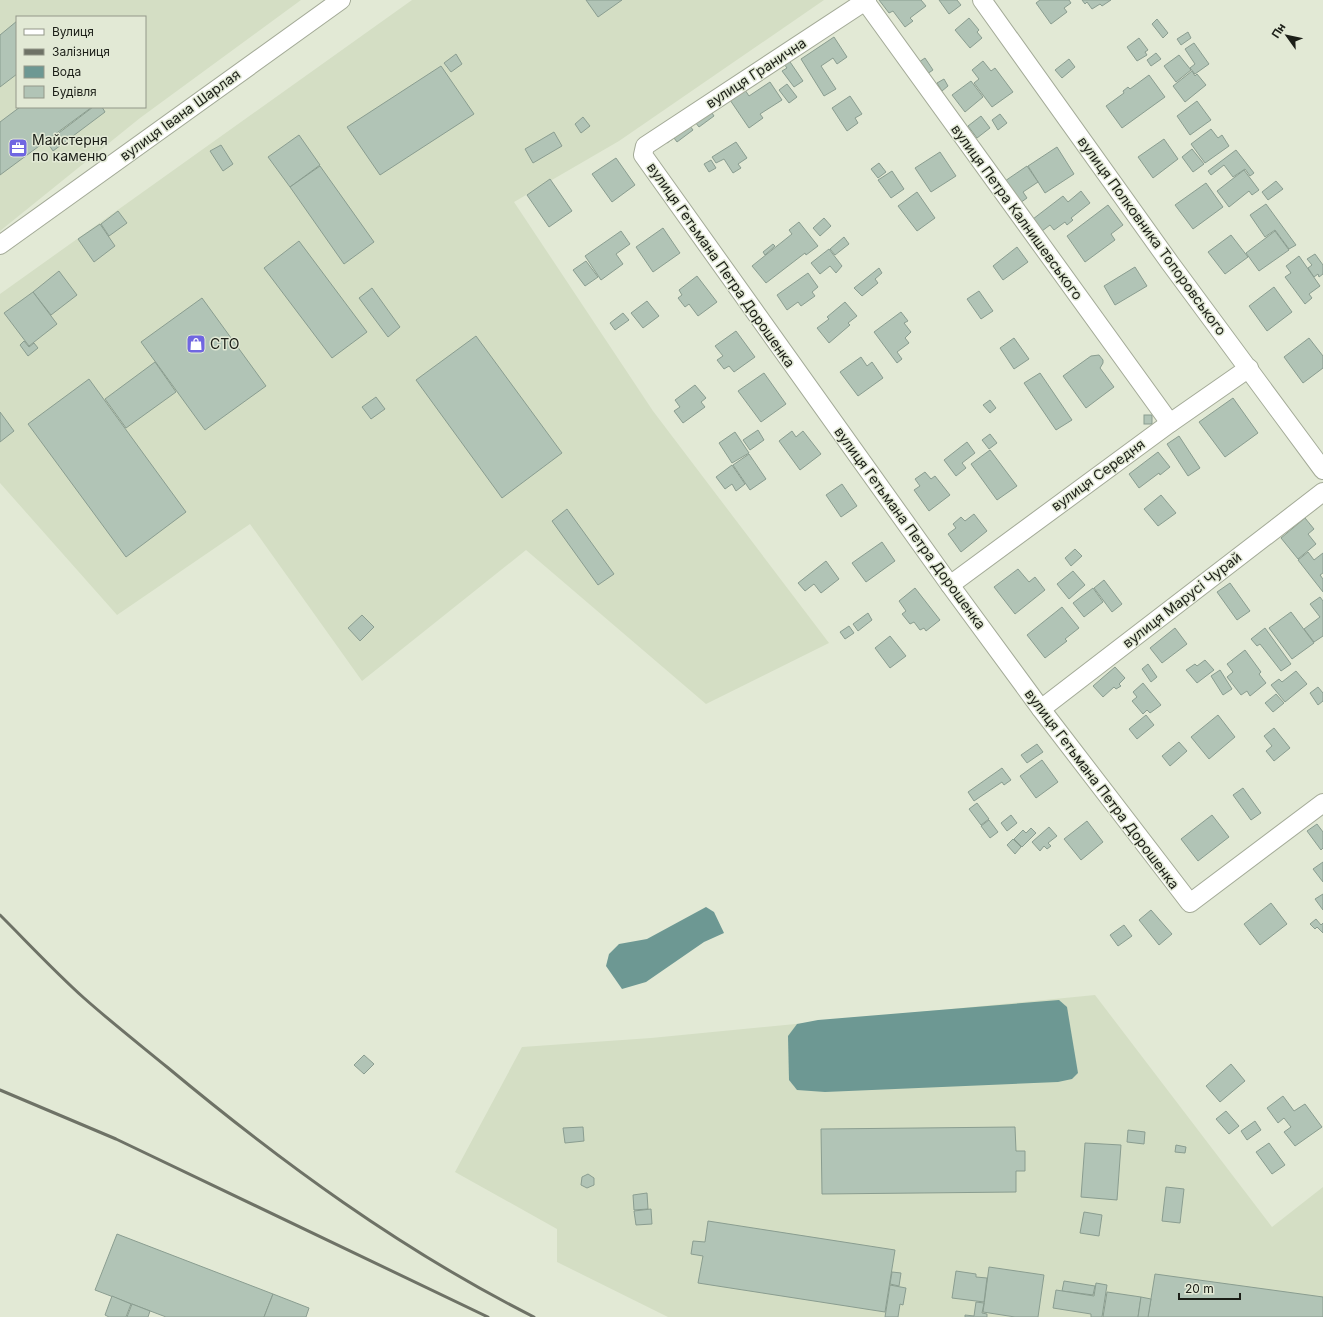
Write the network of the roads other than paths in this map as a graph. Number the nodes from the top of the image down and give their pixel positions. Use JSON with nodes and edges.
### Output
{"nodes":[{"id":1,"x":341,"y":0,"type":"edge"},
{"id":2,"x":982,"y":0,"type":"edge"},
{"id":3,"x":866,"y":1,"type":"edge"},
{"id":4,"x":645,"y":146,"type":"joint"},
{"id":5,"x":0,"y":245,"type":"edge"},
{"id":6,"x":1249,"y":368,"type":"junction"},
{"id":7,"x":1170,"y":422,"type":"junction"},
{"id":8,"x":1323,"y":470,"type":"edge"},
{"id":9,"x":1323,"y":492,"type":"edge"},
{"id":10,"x":950,"y":585,"type":"junction"},
{"id":11,"x":1041,"y":709,"type":"junction"},
{"id":12,"x":1323,"y":803,"type":"edge"}],
"edges":[{"from":1,"to":5,"type":"street","name":"вулиця Івана Шарлая"},
{"from":2,"to":6,"type":"street","name":"вулиця Полковника Топоровського"},
{"from":3,"to":4,"type":"street","name":"вулиця Гранична"},
{"from":3,"to":7,"type":"street","name":"вулиця Петра Калнишевського"},
{"from":4,"to":10,"type":"street","name":"вулиця Гетьмана Петра Дорошенка"},
{"from":6,"to":7,"type":"street","name":"вулиця Середня"},
{"from":6,"to":8,"type":"street","name":"вулиця Полковника Топоровського"},
{"from":7,"to":10,"type":"street","name":"вулиця Середня"},
{"from":9,"to":11,"type":"street","name":"вулиця Марусі Чурай"},
{"from":10,"to":11,"type":"street","name":"вулиця Гетьмана Петра Дорошенка"},
{"from":11,"to":12,"type":"street","name":"вулиця Гетьмана Петра Дорошенка"}]}
